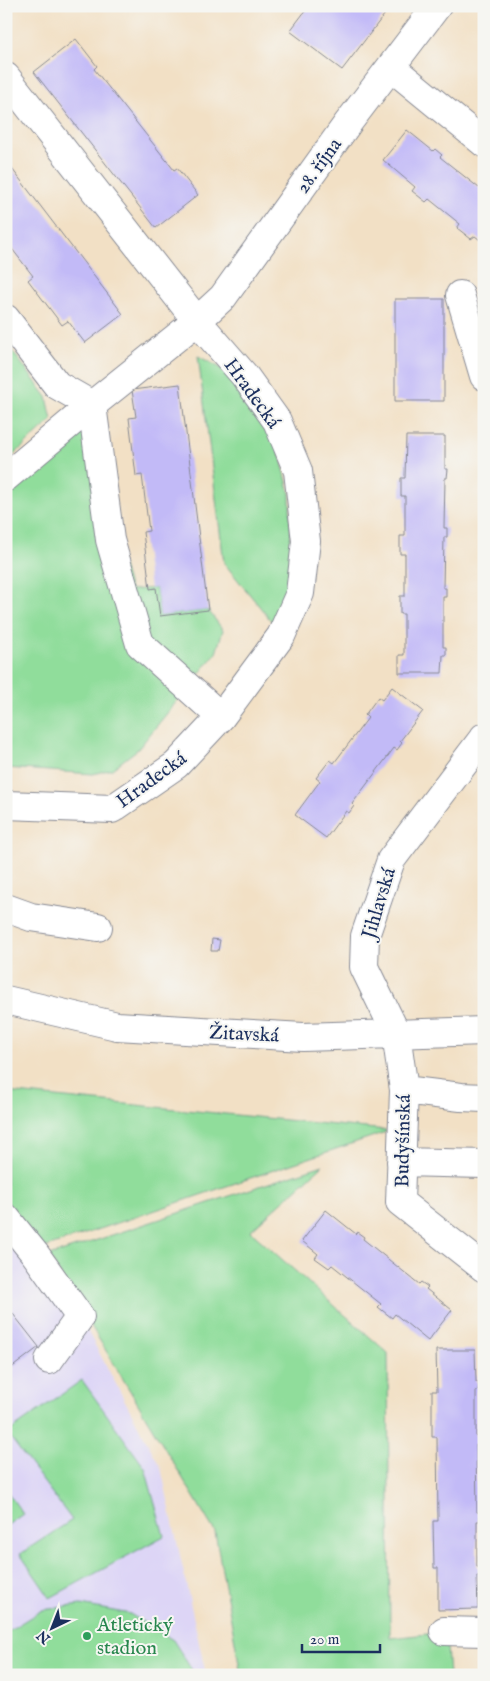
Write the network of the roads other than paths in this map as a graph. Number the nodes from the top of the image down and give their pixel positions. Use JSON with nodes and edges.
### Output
{"nodes":[{"id":1,"x":437,"y":6,"type":"edge"},
{"id":2,"x":391,"y":67,"type":"junction"},
{"id":3,"x":6,"y":77,"type":"edge"},
{"id":4,"x":484,"y":143,"type":"edge"},
{"id":5,"x":460,"y":295,"type":"dead end"},
{"id":6,"x":6,"y":319,"type":"edge"},
{"id":7,"x":197,"y":321,"type":"junction"},
{"id":8,"x":484,"y":376,"type":"edge"},
{"id":9,"x":92,"y":405,"type":"junction"},
{"id":10,"x":6,"y":477,"type":"edge"},
{"id":11,"x":221,"y":717,"type":"junction"},
{"id":12,"x":484,"y":737,"type":"edge"},
{"id":13,"x":6,"y":805,"type":"edge"},
{"id":14,"x":6,"y":908,"type":"edge"},
{"id":15,"x":98,"y":927,"type":"dead end"},
{"id":16,"x":6,"y":1000,"type":"edge"},
{"id":17,"x":484,"y":1031,"type":"edge"},
{"id":18,"x":396,"y":1033,"type":"junction"},
{"id":19,"x":404,"y":1090,"type":"junction"},
{"id":20,"x":484,"y":1098,"type":"edge"},
{"id":21,"x":401,"y":1162,"type":"junction"},
{"id":22,"x":484,"y":1164,"type":"edge"},
{"id":23,"x":6,"y":1218,"type":"edge"},
{"id":24,"x":484,"y":1268,"type":"edge"},
{"id":25,"x":49,"y":1360,"type":"dead end"},
{"id":26,"x":444,"y":1631,"type":"dead end"},
{"id":27,"x":484,"y":1632,"type":"edge"}],
"edges":[{"from":1,"to":2,"type":"street","name":"28. října"},
{"from":2,"to":4,"type":"street"},
{"from":2,"to":7,"type":"street","name":"28. října"},
{"from":3,"to":7,"type":"street","name":"Hradecká"},
{"from":5,"to":8,"type":"street"},
{"from":6,"to":9,"type":"street"},
{"from":7,"to":9,"type":"street"},
{"from":7,"to":11,"type":"street","name":"Hradecká"},
{"from":9,"to":10,"type":"street"},
{"from":9,"to":11,"type":"street"},
{"from":11,"to":13,"type":"street","name":"Hradecká"},
{"from":12,"to":18,"type":"street","name":"Jihlavská"},
{"from":14,"to":15,"type":"street"},
{"from":16,"to":18,"type":"street","name":"Žitavská"},
{"from":17,"to":18,"type":"street","name":"Žitavská"},
{"from":18,"to":19,"type":"street","name":"Budyšínská"},
{"from":19,"to":20,"type":"street"},
{"from":19,"to":21,"type":"street","name":"Budyšínská"},
{"from":21,"to":22,"type":"street"},
{"from":21,"to":24,"type":"street","name":"Budyšínská"},
{"from":23,"to":25,"type":"street"},
{"from":26,"to":27,"type":"street"}]}
